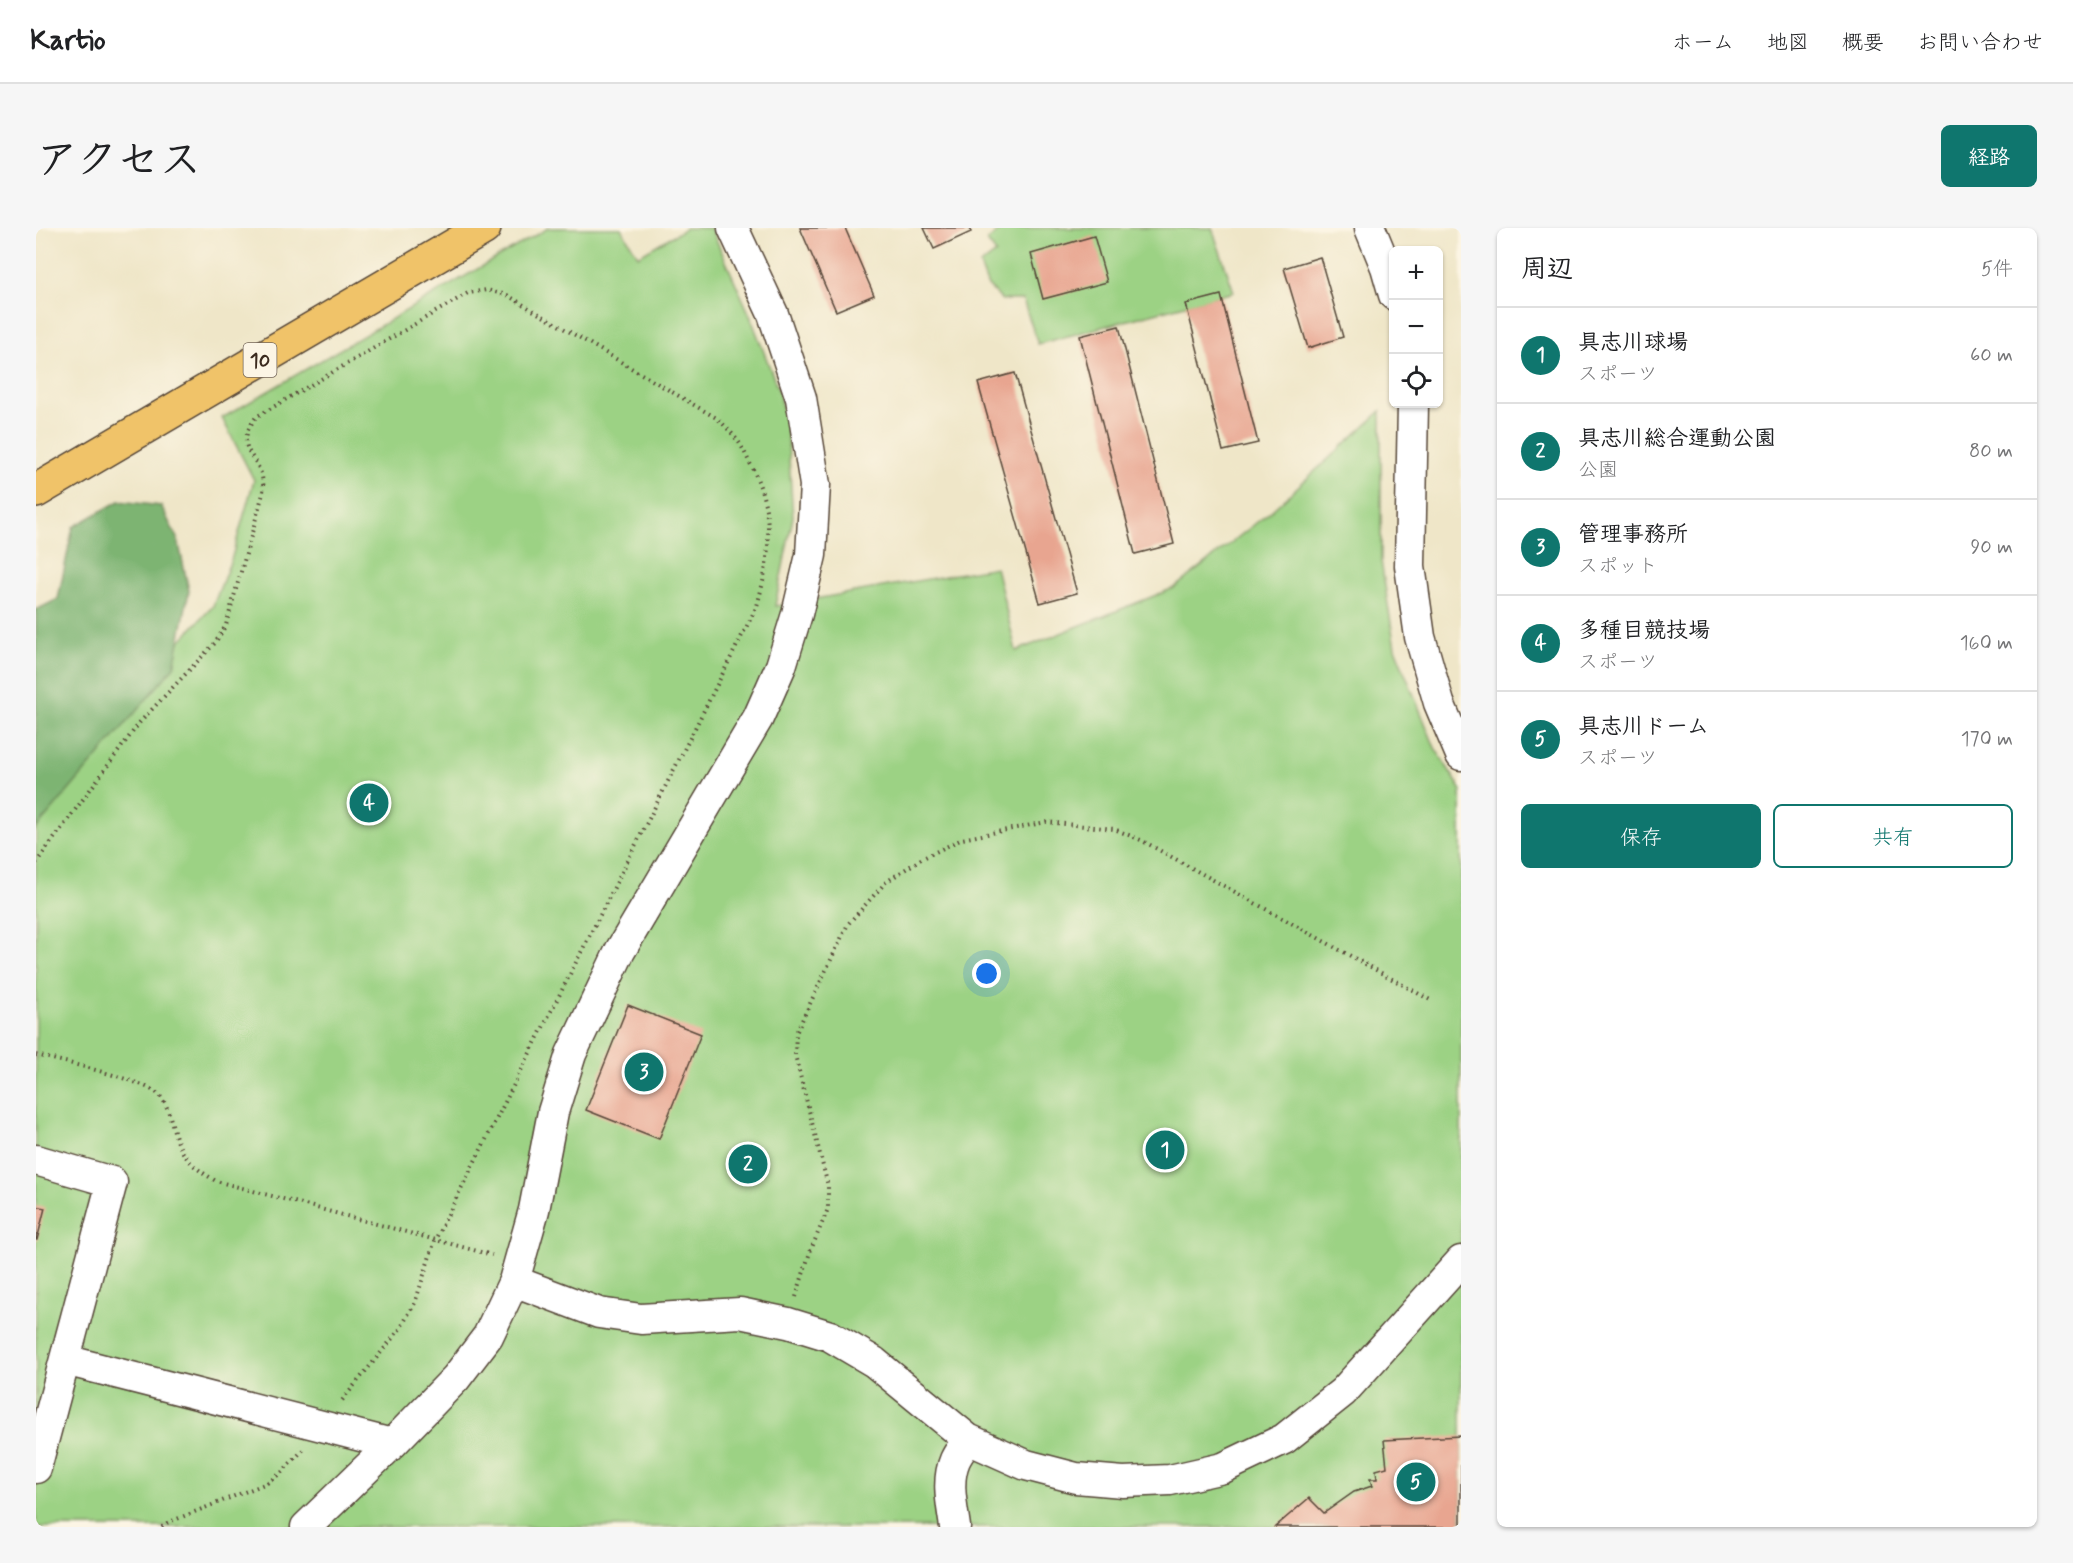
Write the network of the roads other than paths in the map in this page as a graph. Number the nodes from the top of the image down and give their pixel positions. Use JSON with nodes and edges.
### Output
{"nodes":[{"id":1,"x":484,"y":228,"type":"edge"},
{"id":2,"x":733,"y":228,"type":"edge"},
{"id":3,"x":1370,"y":228,"type":"edge"},
{"id":4,"x":1389,"y":278,"type":"edge"},
{"id":5,"x":1413,"y":408,"type":"edge"},
{"id":6,"x":36,"y":491,"type":"edge"},
{"id":7,"x":1461,"y":755,"type":"edge"},
{"id":8,"x":36,"y":1160,"type":"edge"},
{"id":9,"x":1461,"y":1261,"type":"edge"},
{"id":10,"x":516,"y":1272,"type":"junction"},
{"id":11,"x":64,"y":1360,"type":"junction"},
{"id":12,"x":968,"y":1439,"type":"junction"},
{"id":13,"x":392,"y":1444,"type":"junction"},
{"id":14,"x":36,"y":1468,"type":"edge"},
{"id":15,"x":306,"y":1527,"type":"edge"},
{"id":16,"x":955,"y":1527,"type":"edge"}],
"edges":[{"from":1,"to":6,"type":"main road","number":"10"},
{"from":2,"to":10,"type":"street"},
{"from":3,"to":4,"type":"street"},
{"from":5,"to":7,"type":"street"},
{"from":8,"to":11,"type":"street"},
{"from":9,"to":12,"type":"street"},
{"from":10,"to":12,"type":"street"},
{"from":10,"to":13,"type":"street"},
{"from":11,"to":13,"type":"street"},
{"from":11,"to":14,"type":"street"},
{"from":12,"to":16,"type":"street"},
{"from":13,"to":15,"type":"street"}]}
